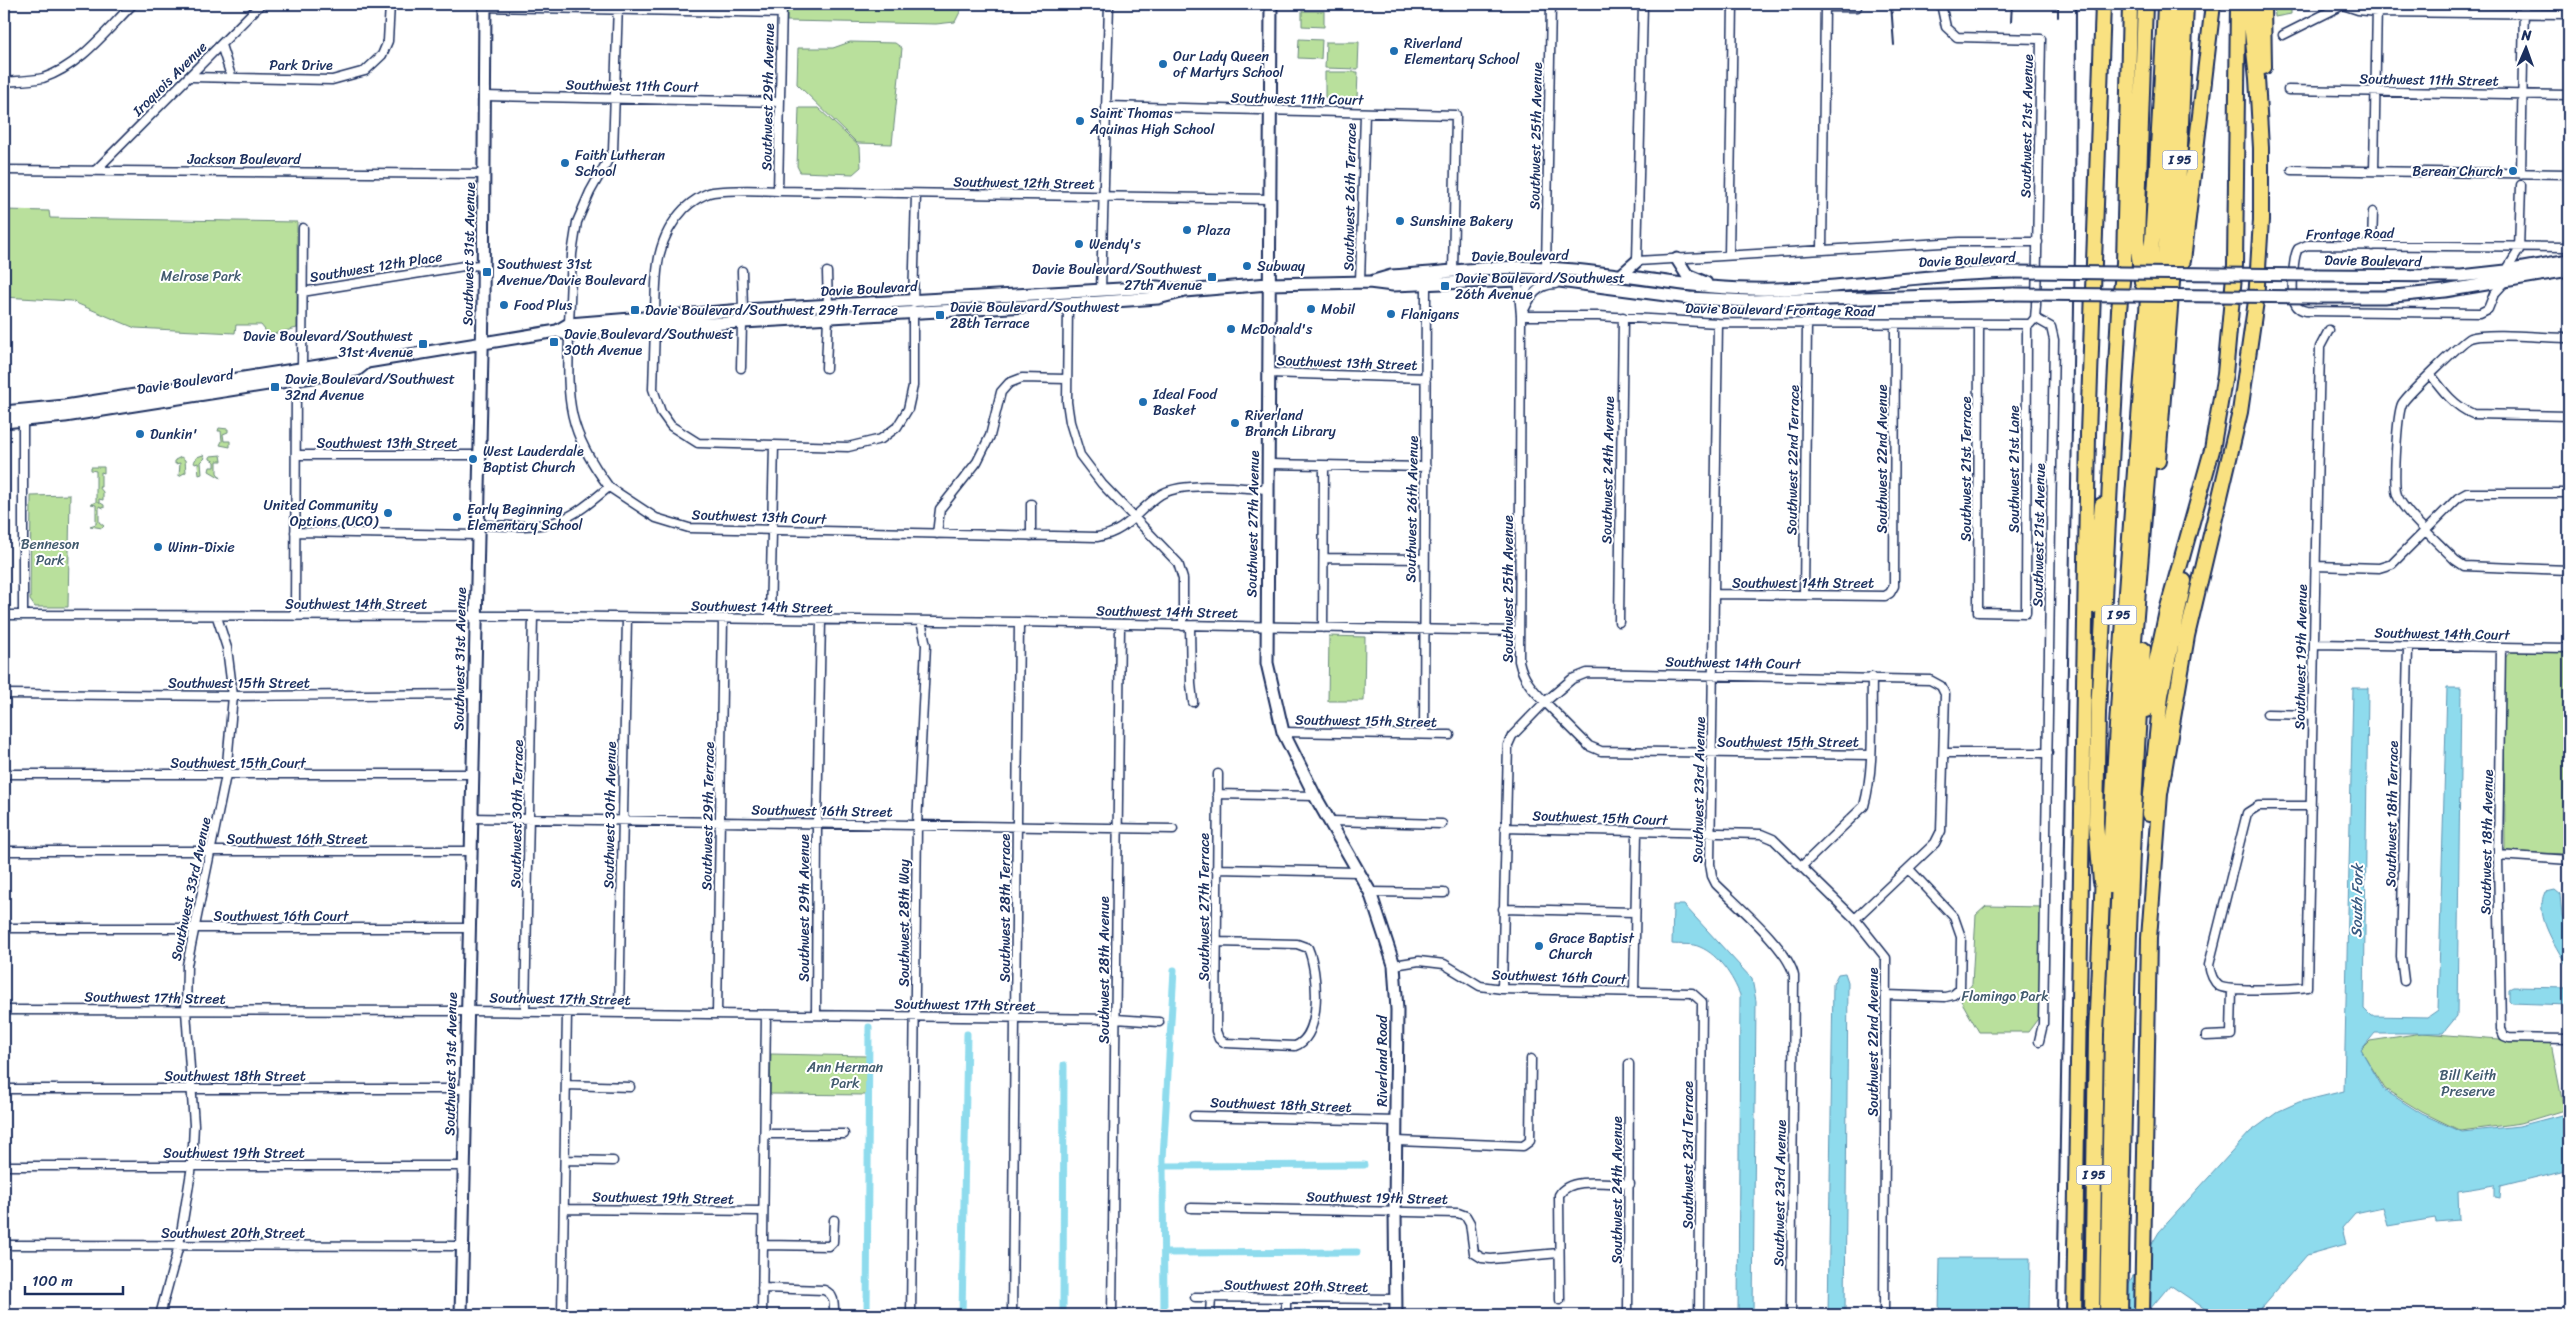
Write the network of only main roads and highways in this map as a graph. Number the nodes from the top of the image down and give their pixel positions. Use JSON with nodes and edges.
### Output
{"nodes":[{"id":1,"x":1271,"y":4,"type":"edge"},
{"id":2,"x":2130,"y":4,"type":"edge"},
{"id":3,"x":2145,"y":4,"type":"edge"},
{"id":4,"x":2158,"y":4,"type":"edge"},
{"id":5,"x":2165,"y":4,"type":"edge"},
{"id":6,"x":2176,"y":4,"type":"edge"},
{"id":7,"x":2186,"y":4,"type":"edge"},
{"id":8,"x":2213,"y":4,"type":"edge"},
{"id":9,"x":2238,"y":4,"type":"edge"},
{"id":10,"x":2249,"y":4,"type":"edge"},
{"id":11,"x":2263,"y":4,"type":"edge"},
{"id":12,"x":485,"y":5,"type":"edge"},
{"id":13,"x":2103,"y":6,"type":"edge"},
{"id":14,"x":2261,"y":220,"type":"junction"},
{"id":15,"x":1677,"y":259,"type":"road end"},
{"id":16,"x":2569,"y":260,"type":"edge"},
{"id":17,"x":1637,"y":261,"type":"road end"},
{"id":18,"x":1546,"y":268,"type":"junction"},
{"id":19,"x":1570,"y":269,"type":"junction"},
{"id":20,"x":2569,"y":270,"type":"edge"},
{"id":21,"x":2123,"y":273,"type":"junction"},
{"id":22,"x":2234,"y":275,"type":"junction"},
{"id":23,"x":1620,"y":276,"type":"junction"},
{"id":24,"x":2505,"y":277,"type":"junction"},
{"id":25,"x":1537,"y":278,"type":"junction"},
{"id":26,"x":1503,"y":279,"type":"junction"},
{"id":27,"x":1364,"y":282,"type":"junction"},
{"id":28,"x":2142,"y":282,"type":"junction"},
{"id":29,"x":1268,"y":284,"type":"junction"},
{"id":30,"x":1722,"y":288,"type":"junction"},
{"id":31,"x":1102,"y":290,"type":"junction"},
{"id":32,"x":1185,"y":291,"type":"junction"},
{"id":33,"x":2121,"y":295,"type":"junction"},
{"id":34,"x":2233,"y":296,"type":"junction"},
{"id":35,"x":1068,"y":304,"type":"junction"},
{"id":36,"x":913,"y":308,"type":"junction"},
{"id":37,"x":828,"y":312,"type":"junction"},
{"id":38,"x":2171,"y":315,"type":"junction"},
{"id":39,"x":655,"y":322,"type":"junction"},
{"id":40,"x":569,"y":330,"type":"junction"},
{"id":41,"x":482,"y":342,"type":"junction"},
{"id":42,"x":367,"y":362,"type":"junction"},
{"id":43,"x":65,"y":406,"type":"junction"},
{"id":44,"x":4,"y":412,"type":"edge"},
{"id":45,"x":2114,"y":418,"type":"junction"},
{"id":46,"x":23,"y":421,"type":"junction"},
{"id":47,"x":4,"y":422,"type":"edge"},
{"id":48,"x":2209,"y":464,"type":"junction"},
{"id":49,"x":2084,"y":735,"type":"junction"},
{"id":50,"x":2136,"y":752,"type":"junction"},
{"id":51,"x":1330,"y":821,"type":"joint"},
{"id":52,"x":2102,"y":887,"type":"junction"},
{"id":53,"x":2149,"y":938,"type":"junction"},
{"id":54,"x":2100,"y":1035,"type":"junction"},
{"id":55,"x":461,"y":1315,"type":"edge"},
{"id":56,"x":1396,"y":1315,"type":"edge"},
{"id":57,"x":2074,"y":1315,"type":"edge"},
{"id":58,"x":2092,"y":1315,"type":"edge"},
{"id":59,"x":2099,"y":1315,"type":"edge"},
{"id":60,"x":2107,"y":1315,"type":"edge"},
{"id":61,"x":2120,"y":1315,"type":"edge"},
{"id":62,"x":2142,"y":1315,"type":"edge"}],
"edges":[{"from":1,"to":29,"type":"main road","name":"Southwest 27th Avenue"},
{"from":2,"to":21,"type":"highway"},
{"from":3,"to":28,"type":"highway"},
{"from":4,"to":28,"type":"highway","number":"I 95"},
{"from":5,"to":54,"type":"highway"},
{"from":6,"to":60,"type":"highway"},
{"from":7,"to":38,"type":"highway","number":"I 95"},
{"from":8,"to":38,"type":"highway"},
{"from":9,"to":22,"type":"highway"},
{"from":10,"to":14,"type":"highway"},
{"from":11,"to":14,"type":"highway"},
{"from":12,"to":41,"type":"main road","name":"Southwest 31st Avenue"},
{"from":13,"to":49,"type":"highway"},
{"from":14,"to":53,"type":"highway"},
{"from":15,"to":30,"type":"main road"},
{"from":16,"to":24,"type":"main road","name":"Davie Boulevard"},
{"from":17,"to":23,"type":"main road"},
{"from":18,"to":19,"type":"main road","name":"Davie Boulevard"},
{"from":18,"to":26,"type":"main road"},
{"from":18,"to":27,"type":"main road","name":"Davie Boulevard"},
{"from":19,"to":23,"type":"main road","name":"Davie Boulevard"},
{"from":19,"to":25,"type":"main road"},
{"from":20,"to":24,"type":"main road","name":"Davie Boulevard"},
{"from":21,"to":22,"type":"main road","name":"Davie Boulevard","bridge":true},
{"from":21,"to":30,"type":"main road","name":"Davie Boulevard","bridge":true},
{"from":21,"to":33,"type":"highway"},
{"from":22,"to":24,"type":"main road","name":"Davie Boulevard","bridge":true},
{"from":22,"to":34,"type":"highway"},
{"from":23,"to":30,"type":"main road","name":"Davie Boulevard"},
{"from":24,"to":34,"type":"main road","name":"Davie Boulevard","bridge":true},
{"from":25,"to":26,"type":"main road","name":"Davie Boulevard"},
{"from":25,"to":33,"type":"main road","name":"Davie Boulevard","bridge":true},
{"from":26,"to":27,"type":"main road","name":"Davie Boulevard"},
{"from":27,"to":29,"type":"main road","name":"Davie Boulevard"},
{"from":28,"to":52,"type":"highway","number":"I 95"},
{"from":29,"to":32,"type":"main road","name":"Davie Boulevard"},
{"from":29,"to":51,"type":"main road","name":"Southwest 27th Avenue"},
{"from":31,"to":32,"type":"main road","name":"Davie Boulevard"},
{"from":31,"to":35,"type":"main road"},
{"from":31,"to":36,"type":"main road","name":"Davie Boulevard"},
{"from":32,"to":35,"type":"main road","name":"Davie Boulevard"},
{"from":33,"to":34,"type":"main road","name":"Davie Boulevard","bridge":true},
{"from":33,"to":45,"type":"highway"},
{"from":34,"to":48,"type":"highway"},
{"from":35,"to":36,"type":"main road","name":"Davie Boulevard"},
{"from":36,"to":37,"type":"main road","name":"Davie Boulevard"},
{"from":36,"to":37,"type":"main road","name":"Davie Boulevard"},
{"from":37,"to":39,"type":"main road","name":"Davie Boulevard"},
{"from":37,"to":39,"type":"main road","name":"Davie Boulevard"},
{"from":38,"to":50,"type":"highway","number":"I 95"},
{"from":39,"to":40,"type":"main road","name":"Davie Boulevard"},
{"from":39,"to":40,"type":"main road","name":"Davie Boulevard"},
{"from":40,"to":41,"type":"main road","name":"Davie Boulevard"},
{"from":41,"to":42,"type":"main road","name":"Davie Boulevard"},
{"from":41,"to":55,"type":"main road","name":"Southwest 31st Avenue"},
{"from":42,"to":43,"type":"main road","name":"Davie Boulevard"},
{"from":42,"to":46,"type":"main road","name":"Davie Boulevard"},
{"from":43,"to":44,"type":"main road","name":"Davie Boulevard"},
{"from":43,"to":46,"type":"main road"},
{"from":45,"to":49,"type":"highway"},
{"from":45,"to":52,"type":"highway"},
{"from":46,"to":47,"type":"main road","name":"Davie Boulevard"},
{"from":48,"to":50,"type":"highway"},
{"from":48,"to":53,"type":"highway"},
{"from":49,"to":57,"type":"highway"},
{"from":50,"to":61,"type":"highway","number":"I 95"},
{"from":51,"to":56,"type":"main road","name":"Riverland Road"},
{"from":52,"to":54,"type":"highway","number":"I 95"},
{"from":53,"to":62,"type":"highway"},
{"from":54,"to":58,"type":"highway","number":"I 95"},
{"from":54,"to":59,"type":"highway"}]}
